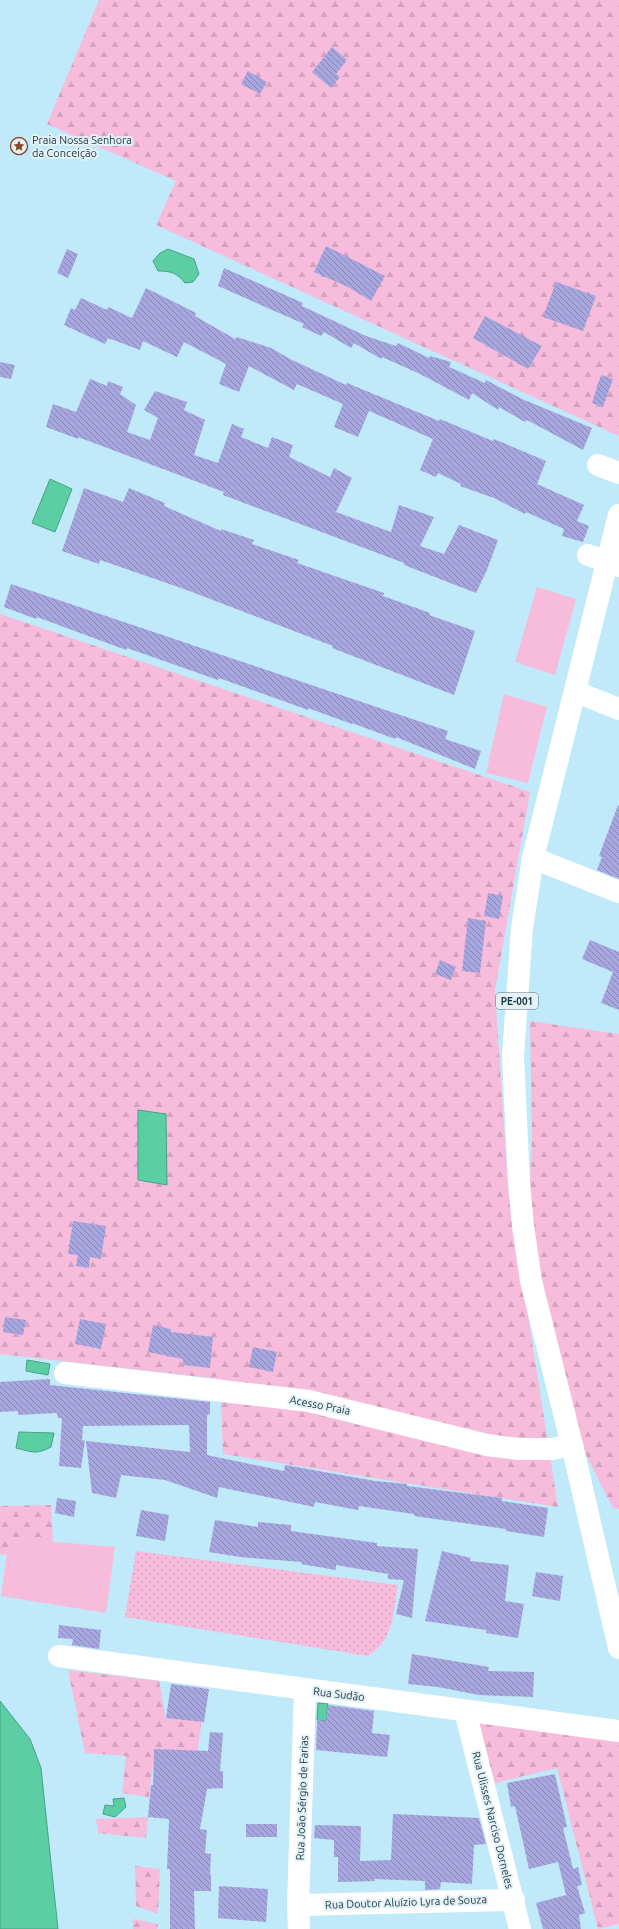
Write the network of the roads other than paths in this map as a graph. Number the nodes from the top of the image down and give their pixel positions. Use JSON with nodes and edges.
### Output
{"nodes":[{"id":1,"x":598,"y":465,"type":"dead end"},
{"id":2,"x":619,"y":473,"type":"edge"},
{"id":3,"x":619,"y":516,"type":"edge"},
{"id":4,"x":605,"y":561,"type":"edge"},
{"id":5,"x":576,"y":692,"type":"junction"},
{"id":6,"x":619,"y":709,"type":"edge"},
{"id":7,"x":533,"y":858,"type":"junction"},
{"id":8,"x":619,"y":892,"type":"edge"},
{"id":9,"x":65,"y":1373,"type":"dead end"},
{"id":10,"x":572,"y":1445,"type":"junction"},
{"id":11,"x":619,"y":1648,"type":"edge"},
{"id":12,"x":58,"y":1656,"type":"dead end"},
{"id":13,"x":306,"y":1690,"type":"junction"},
{"id":14,"x":465,"y":1711,"type":"junction"},
{"id":15,"x":619,"y":1731,"type":"edge"},
{"id":16,"x":514,"y":1900,"type":"junction"},
{"id":17,"x":298,"y":1905,"type":"junction"},
{"id":18,"x":299,"y":1929,"type":"edge"},
{"id":19,"x":520,"y":1929,"type":"edge"}],
"edges":[{"from":1,"to":2,"type":"street"},
{"from":3,"to":4,"type":"street","number":"PE-001"},
{"from":4,"to":5,"type":"street","number":"PE-001"},
{"from":5,"to":6,"type":"street"},
{"from":5,"to":7,"type":"street","number":"PE-001"},
{"from":7,"to":8,"type":"street"},
{"from":7,"to":10,"type":"street","number":"PE-001"},
{"from":9,"to":10,"type":"street","name":"Acesso Praia"},
{"from":10,"to":11,"type":"street","number":"PE-001"},
{"from":12,"to":13,"type":"street","name":"Rua Sudão"},
{"from":13,"to":14,"type":"street","name":"Rua Sudão"},
{"from":13,"to":17,"type":"street","name":"Rua João Sérgio de Farias"},
{"from":14,"to":15,"type":"street","name":"Rua Sudão"},
{"from":14,"to":16,"type":"street","name":"Rua Ulisses Narciso Dorneles"},
{"from":16,"to":17,"type":"street","name":"Rua Doutor Aluízio Lyra de Souza"},
{"from":16,"to":19,"type":"street","name":"Rua Ulisses Narciso Dorneles"},
{"from":17,"to":18,"type":"street","name":"Rua João Sérgio de Farias"}]}
